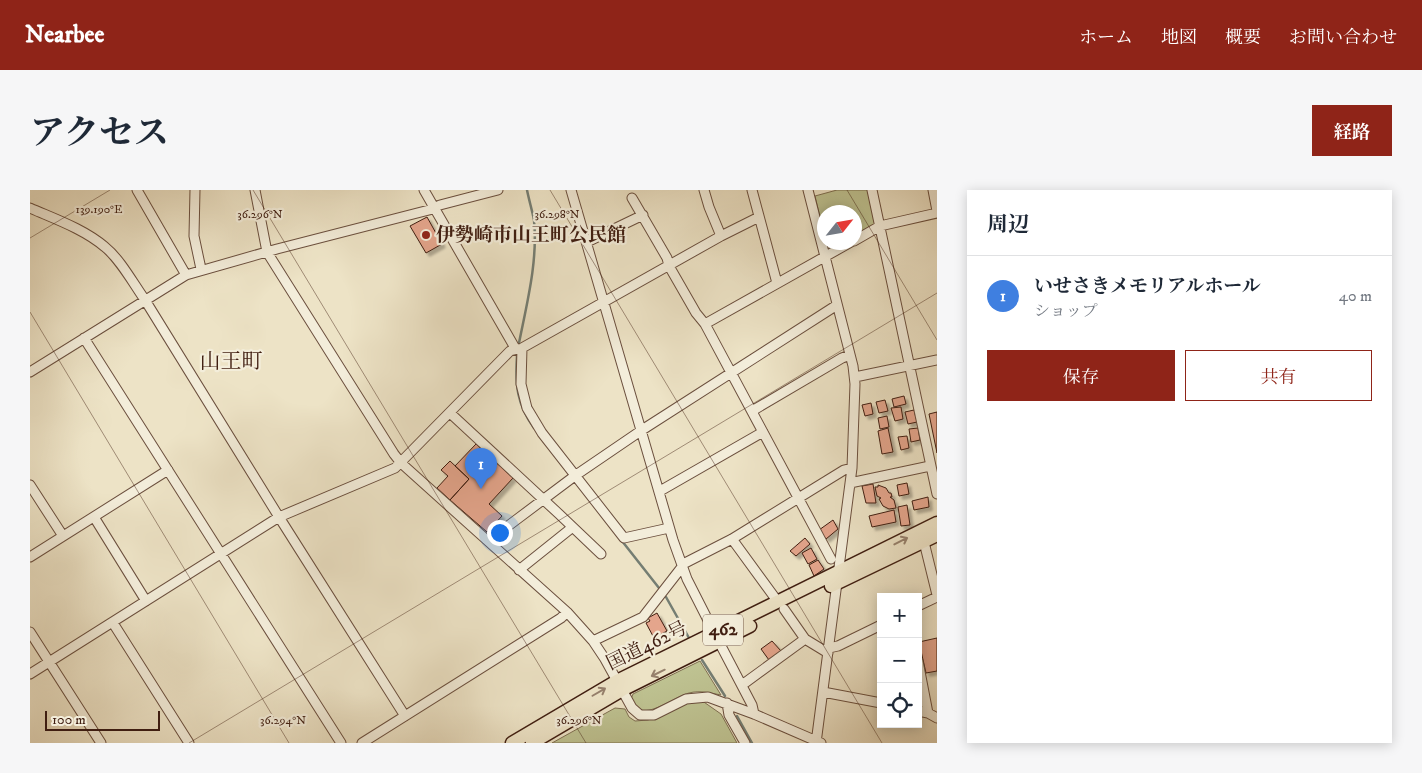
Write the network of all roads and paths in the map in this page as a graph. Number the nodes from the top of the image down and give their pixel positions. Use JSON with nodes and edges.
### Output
{"nodes":[{"id":1,"x":137,"y":190,"type":"edge"},
{"id":2,"x":196,"y":190,"type":"edge"},
{"id":3,"x":255,"y":190,"type":"edge"},
{"id":4,"x":424,"y":190,"type":"edge"},
{"id":5,"x":571,"y":190,"type":"edge"},
{"id":6,"x":704,"y":190,"type":"edge"},
{"id":7,"x":752,"y":190,"type":"edge"},
{"id":8,"x":808,"y":190,"type":"edge"},
{"id":9,"x":872,"y":190,"type":"edge"},
{"id":10,"x":935,"y":190,"type":"edge"},
{"id":11,"x":493,"y":191,"type":"edge"},
{"id":12,"x":632,"y":198,"type":"dead end"},
{"id":13,"x":30,"y":208,"type":"edge"},
{"id":14,"x":434,"y":208,"type":"junction"},
{"id":15,"x":937,"y":212,"type":"edge"},
{"id":16,"x":643,"y":215,"type":"junction"},
{"id":17,"x":758,"y":217,"type":"junction"},
{"id":18,"x":880,"y":226,"type":"junction"},
{"id":19,"x":721,"y":236,"type":"junction"},
{"id":20,"x":862,"y":236,"type":"edge"},
{"id":21,"x":587,"y":242,"type":"junction"},
{"id":22,"x":837,"y":250,"type":"edge"},
{"id":23,"x":267,"y":252,"type":"junction"},
{"id":24,"x":825,"y":257,"type":"junction"},
{"id":25,"x":669,"y":266,"type":"junction"},
{"id":26,"x":201,"y":269,"type":"junction"},
{"id":27,"x":186,"y":275,"type":"junction"},
{"id":28,"x":777,"y":283,"type":"junction"},
{"id":29,"x":144,"y":300,"type":"junction"},
{"id":30,"x":605,"y":302,"type":"junction"},
{"id":31,"x":836,"y":304,"type":"junction"},
{"id":32,"x":705,"y":324,"type":"junction"},
{"id":33,"x":84,"y":338,"type":"junction"},
{"id":34,"x":518,"y":348,"type":"junction"},
{"id":35,"x":850,"y":355,"type":"junction"},
{"id":36,"x":937,"y":360,"type":"edge"},
{"id":37,"x":909,"y":366,"type":"junction"},
{"id":38,"x":731,"y":371,"type":"junction"},
{"id":39,"x":30,"y":372,"type":"edge"},
{"id":40,"x":855,"y":377,"type":"junction"},
{"id":41,"x":752,"y":411,"type":"junction"},
{"id":42,"x":450,"y":413,"type":"junction"},
{"id":43,"x":642,"y":430,"type":"junction"},
{"id":44,"x":763,"y":432,"type":"junction"},
{"id":45,"x":401,"y":463,"type":"junction"},
{"id":46,"x":930,"y":466,"type":"junction"},
{"id":47,"x":852,"y":468,"type":"junction"},
{"id":48,"x":168,"y":470,"type":"junction"},
{"id":49,"x":576,"y":475,"type":"junction"},
{"id":50,"x":850,"y":483,"type":"junction"},
{"id":51,"x":30,"y":485,"type":"edge"},
{"id":52,"x":660,"y":491,"type":"junction"},
{"id":53,"x":937,"y":494,"type":"edge"},
{"id":54,"x":543,"y":499,"type":"junction"},
{"id":55,"x":798,"y":500,"type":"junction"},
{"id":56,"x":94,"y":517,"type":"junction"},
{"id":57,"x":279,"y":517,"type":"junction"},
{"id":58,"x":937,"y":523,"type":"edge"},
{"id":59,"x":669,"y":528,"type":"junction"},
{"id":60,"x":569,"y":530,"type":"dead end"},
{"id":61,"x":937,"y":535,"type":"edge"},
{"id":62,"x":63,"y":536,"type":"junction"},
{"id":63,"x":732,"y":539,"type":"junction"},
{"id":64,"x":488,"y":541,"type":"junction"},
{"id":65,"x":924,"y":542,"type":"junction"},
{"id":66,"x":220,"y":554,"type":"junction"},
{"id":67,"x":601,"y":554,"type":"dead end"},
{"id":68,"x":30,"y":557,"type":"edge"},
{"id":69,"x":831,"y":559,"type":"dead end"},
{"id":70,"x":682,"y":567,"type":"junction"},
{"id":71,"x":520,"y":570,"type":"junction"},
{"id":72,"x":838,"y":578,"type":"junction"},
{"id":73,"x":937,"y":596,"type":"edge"},
{"id":74,"x":146,"y":601,"type":"junction"},
{"id":75,"x":922,"y":604,"type":"edge"},
{"id":76,"x":781,"y":606,"type":"junction"},
{"id":77,"x":567,"y":612,"type":"junction"},
{"id":78,"x":113,"y":623,"type":"junction"},
{"id":79,"x":877,"y":627,"type":"edge"},
{"id":80,"x":30,"y":632,"type":"edge"},
{"id":81,"x":717,"y":638,"type":"junction"},
{"id":82,"x":805,"y":639,"type":"junction"},
{"id":83,"x":593,"y":641,"type":"junction"},
{"id":84,"x":829,"y":650,"type":"junction"},
{"id":85,"x":49,"y":662,"type":"junction"},
{"id":86,"x":30,"y":674,"type":"edge"},
{"id":87,"x":922,"y":681,"type":"edge"},
{"id":88,"x":742,"y":685,"type":"junction"},
{"id":89,"x":620,"y":686,"type":"junction"},
{"id":90,"x":823,"y":692,"type":"junction"},
{"id":91,"x":727,"y":703,"type":"junction"},
{"id":92,"x":877,"y":703,"type":"edge"},
{"id":93,"x":922,"y":712,"type":"edge"},
{"id":94,"x":928,"y":713,"type":"junction"},
{"id":95,"x":754,"y":714,"type":"junction"},
{"id":96,"x":405,"y":716,"type":"junction"},
{"id":97,"x":937,"y":718,"type":"edge"},
{"id":98,"x":818,"y":742,"type":"edge"},
{"id":99,"x":101,"y":743,"type":"edge"},
{"id":100,"x":189,"y":743,"type":"edge"},
{"id":101,"x":341,"y":743,"type":"edge"},
{"id":102,"x":362,"y":743,"type":"edge"},
{"id":103,"x":512,"y":743,"type":"edge"},
{"id":104,"x":532,"y":743,"type":"edge"},
{"id":105,"x":745,"y":743,"type":"edge"}],
"edges":[{"from":1,"to":27,"type":"street"},
{"from":2,"to":26,"type":"street"},
{"from":3,"to":23,"type":"street"},
{"from":4,"to":14,"type":"street"},
{"from":5,"to":21,"type":"street"},
{"from":6,"to":19,"type":"street"},
{"from":7,"to":17,"type":"street"},
{"from":8,"to":24,"type":"street"},
{"from":9,"to":18,"type":"street"},
{"from":10,"to":15,"type":"street"},
{"from":11,"to":14,"type":"street"},
{"from":12,"to":16,"type":"street"},
{"from":13,"to":29,"type":"street"},
{"from":14,"to":23,"type":"street"},
{"from":14,"to":34,"type":"street"},
{"from":15,"to":18,"type":"street"},
{"from":16,"to":21,"type":"street"},
{"from":16,"to":25,"type":"street"},
{"from":17,"to":19,"type":"street"},
{"from":17,"to":28,"type":"street"},
{"from":18,"to":20,"type":"street"},
{"from":18,"to":37,"type":"street"},
{"from":19,"to":25,"type":"street"},
{"from":21,"to":30,"type":"street"},
{"from":22,"to":24,"type":"street"},
{"from":23,"to":26,"type":"street"},
{"from":23,"to":45,"type":"street"},
{"from":24,"to":28,"type":"street"},
{"from":24,"to":31,"type":"street"},
{"from":25,"to":30,"type":"street"},
{"from":25,"to":32,"type":"street"},
{"from":26,"to":27,"type":"street"},
{"from":27,"to":29,"type":"street"},
{"from":28,"to":32,"type":"street"},
{"from":29,"to":33,"type":"street"},
{"from":29,"to":57,"type":"street"},
{"from":30,"to":34,"type":"street"},
{"from":30,"to":43,"type":"street"},
{"from":31,"to":35,"type":"street"},
{"from":31,"to":38,"type":"street"},
{"from":32,"to":38,"type":"street"},
{"from":33,"to":39,"type":"street"},
{"from":33,"to":48,"type":"street"},
{"from":34,"to":42,"type":"street"},
{"from":34,"to":49,"type":"street"},
{"from":35,"to":40,"type":"street"},
{"from":35,"to":41,"type":"street"},
{"from":36,"to":37,"type":"street"},
{"from":37,"to":40,"type":"street"},
{"from":37,"to":46,"type":"street"},
{"from":38,"to":41,"type":"street"},
{"from":38,"to":43,"type":"street"},
{"from":40,"to":47,"type":"street"},
{"from":41,"to":44,"type":"street"},
{"from":42,"to":45,"type":"street"},
{"from":42,"to":54,"type":"street"},
{"from":43,"to":49,"type":"street"},
{"from":43,"to":52,"type":"street"},
{"from":44,"to":52,"type":"street"},
{"from":44,"to":55,"type":"street"},
{"from":45,"to":57,"type":"street"},
{"from":45,"to":64,"type":"street"},
{"from":46,"to":50,"type":"street"},
{"from":46,"to":53,"type":"street"},
{"from":47,"to":50,"type":"street"},
{"from":47,"to":55,"type":"street"},
{"from":48,"to":56,"type":"street"},
{"from":48,"to":66,"type":"street"},
{"from":49,"to":54,"type":"street"},
{"from":49,"to":59,"type":"street"},
{"from":50,"to":72,"type":"street"},
{"from":51,"to":62,"type":"street"},
{"from":52,"to":59,"type":"street"},
{"from":54,"to":64,"type":"street"},
{"from":54,"to":67,"type":"street"},
{"from":55,"to":63,"type":"street"},
{"from":55,"to":69,"type":"street"},
{"from":56,"to":62,"type":"street"},
{"from":56,"to":74,"type":"street"},
{"from":57,"to":66,"type":"street"},
{"from":57,"to":96,"type":"street"},
{"from":72,"to":58,"type":"highway","name":"国道462号","number":"462","one_way":true},
{"from":59,"to":70,"type":"street"},
{"from":60,"to":71,"type":"street"},
{"from":61,"to":65,"type":"highway","name":"国道462号","number":"462"},
{"from":62,"to":68,"type":"street"},
{"from":63,"to":70,"type":"street"},
{"from":63,"to":76,"type":"street"},
{"from":64,"to":71,"type":"street"},
{"from":65,"to":72,"type":"highway","name":"国道462号","number":"462"},
{"from":65,"to":73,"type":"street"},
{"from":66,"to":74,"type":"street"},
{"from":66,"to":101,"type":"street"},
{"from":70,"to":81,"type":"street"},
{"from":70,"to":83,"type":"street"},
{"from":71,"to":77,"type":"street"},
{"from":72,"to":76,"type":"highway","name":"国道462号","number":"462"},
{"from":72,"to":84,"type":"street"},
{"from":73,"to":75,"type":"street"},
{"from":74,"to":78,"type":"street"},
{"from":76,"to":81,"type":"highway","name":"国道462号","number":"462"},
{"from":76,"to":82,"type":"street"},
{"from":77,"to":83,"type":"street"},
{"from":77,"to":96,"type":"street"},
{"from":78,"to":85,"type":"street"},
{"from":78,"to":100,"type":"street"},
{"from":79,"to":84,"type":"street"},
{"from":80,"to":85,"type":"street"},
{"from":81,"to":88,"type":"street"},
{"from":81,"to":89,"type":"highway","name":"国道462号","number":"462"},
{"from":82,"to":84,"type":"street"},
{"from":82,"to":88,"type":"street"},
{"from":83,"to":89,"type":"street"},
{"from":84,"to":90,"type":"street"},
{"from":85,"to":86,"type":"street"},
{"from":85,"to":99,"type":"street"},
{"from":87,"to":94,"type":"street"},
{"from":88,"to":95,"type":"street"},
{"from":89,"to":91,"type":"street"},
{"from":103,"to":89,"type":"highway","name":"国道462号","number":"462","one_way":true},
{"from":89,"to":104,"type":"highway","name":"国道462号","number":"462"},
{"from":90,"to":92,"type":"street"},
{"from":90,"to":98,"type":"street"},
{"from":91,"to":95,"type":"street"},
{"from":91,"to":105,"type":"street"},
{"from":93,"to":94,"type":"street"},
{"from":94,"to":97,"type":"street"},
{"from":95,"to":98,"type":"street"},
{"from":96,"to":102,"type":"street"}]}
